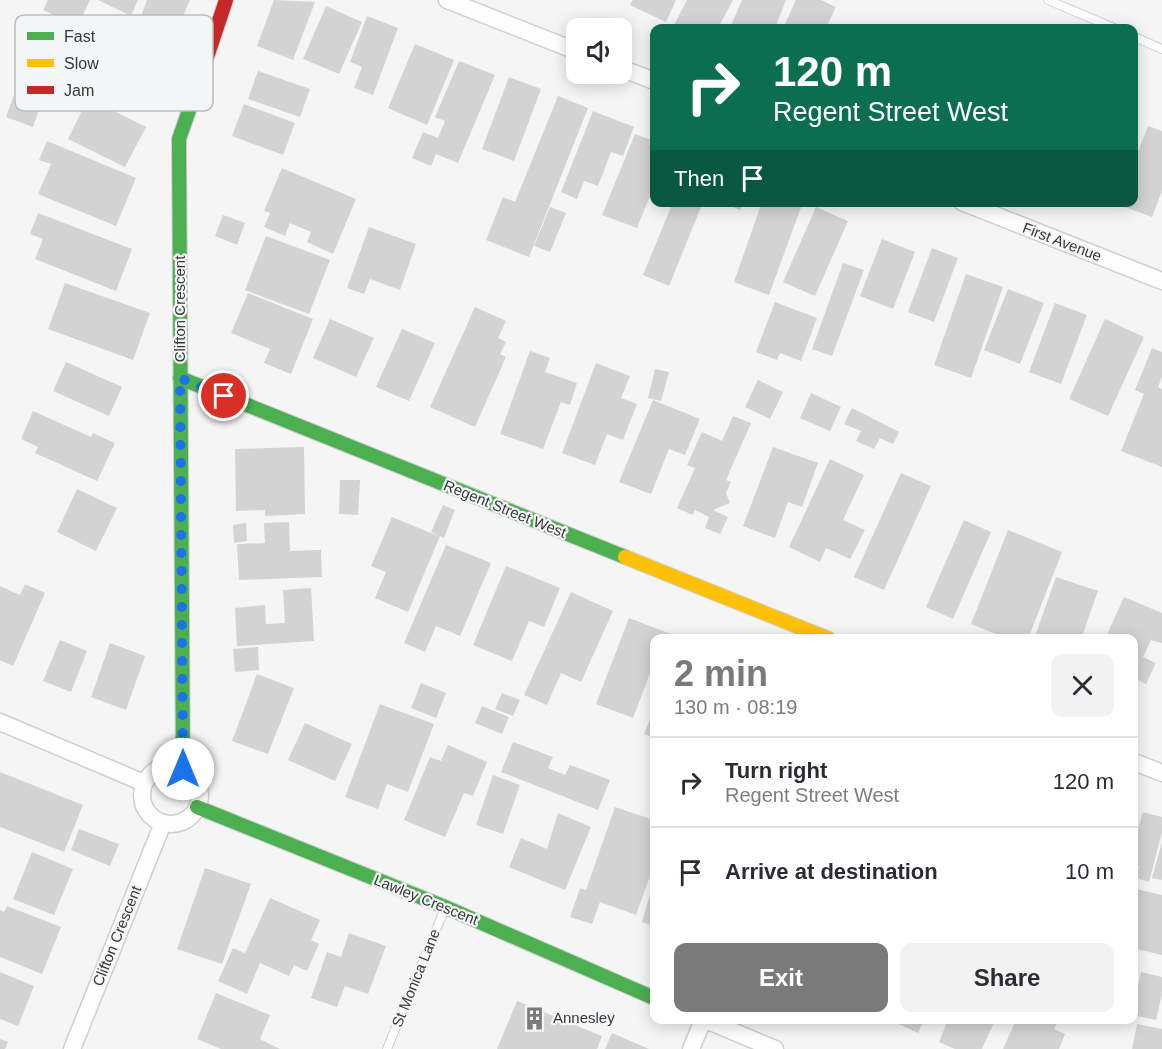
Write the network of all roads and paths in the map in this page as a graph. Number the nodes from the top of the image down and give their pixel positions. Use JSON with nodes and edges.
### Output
{"nodes":[{"id":1,"x":226,"y":0,"type":"edge"},
{"id":2,"x":447,"y":0,"type":"edge"},
{"id":3,"x":1048,"y":0,"type":"edge"},
{"id":4,"x":1105,"y":24,"type":"edge"},
{"id":5,"x":213,"y":38,"type":"edge"},
{"id":6,"x":1138,"y":39,"type":"edge"},
{"id":7,"x":566,"y":47,"type":"edge"},
{"id":8,"x":1162,"y":49,"type":"edge"},
{"id":9,"x":632,"y":72,"type":"edge"},
{"id":10,"x":650,"y":79,"type":"edge"},
{"id":11,"x":188,"y":111,"type":"edge"},
{"id":12,"x":975,"y":207,"type":"edge"},
{"id":13,"x":1162,"y":281,"type":"edge"},
{"id":14,"x":180,"y":378,"type":"junction"},
{"id":15,"x":817,"y":634,"type":"edge"},
{"id":16,"x":0,"y":722,"type":"edge"},
{"id":17,"x":1138,"y":763,"type":"edge"},
{"id":18,"x":183,"y":769,"type":"junction"},
{"id":19,"x":1162,"y":772,"type":"edge"},
{"id":20,"x":144,"y":783,"type":"junction"},
{"id":21,"x":197,"y":807,"type":"junction"},
{"id":22,"x":163,"y":823,"type":"junction"},
{"id":23,"x":445,"y":907,"type":"junction"},
{"id":24,"x":650,"y":996,"type":"edge"},
{"id":25,"x":702,"y":1024,"type":"edge"},
{"id":26,"x":714,"y":1024,"type":"edge"},
{"id":27,"x":72,"y":1049,"type":"edge"},
{"id":28,"x":387,"y":1049,"type":"edge"},
{"id":29,"x":691,"y":1049,"type":"edge"},
{"id":30,"x":775,"y":1049,"type":"edge"}],
"edges":[{"from":1,"to":5,"type":"street","name":"Clifton Crescent"},
{"from":2,"to":7,"type":"street"},
{"from":3,"to":4,"type":"lane"},
{"from":6,"to":8,"type":"lane"},
{"from":9,"to":10,"type":"street"},
{"from":11,"to":14,"type":"street","name":"Clifton Crescent"},
{"from":12,"to":13,"type":"street","name":"First Avenue"},
{"from":14,"to":15,"type":"street","name":"Regent Street West"},
{"from":14,"to":18,"type":"street","name":"Clifton Crescent"},
{"from":16,"to":20,"type":"street"},
{"from":17,"to":19,"type":"street"},
{"from":18,"to":20,"type":"street"},
{"from":18,"to":21,"type":"street"},
{"from":20,"to":22,"type":"street"},
{"from":21,"to":22,"type":"street"},
{"from":21,"to":23,"type":"street","name":"Lawley Crescent"},
{"from":22,"to":27,"type":"street","name":"Clifton Crescent"},
{"from":23,"to":24,"type":"street","name":"Lawley Crescent"},
{"from":23,"to":28,"type":"lane","name":"St Monica Lane"},
{"from":25,"to":29,"type":"street"},
{"from":26,"to":30,"type":"street"}]}
